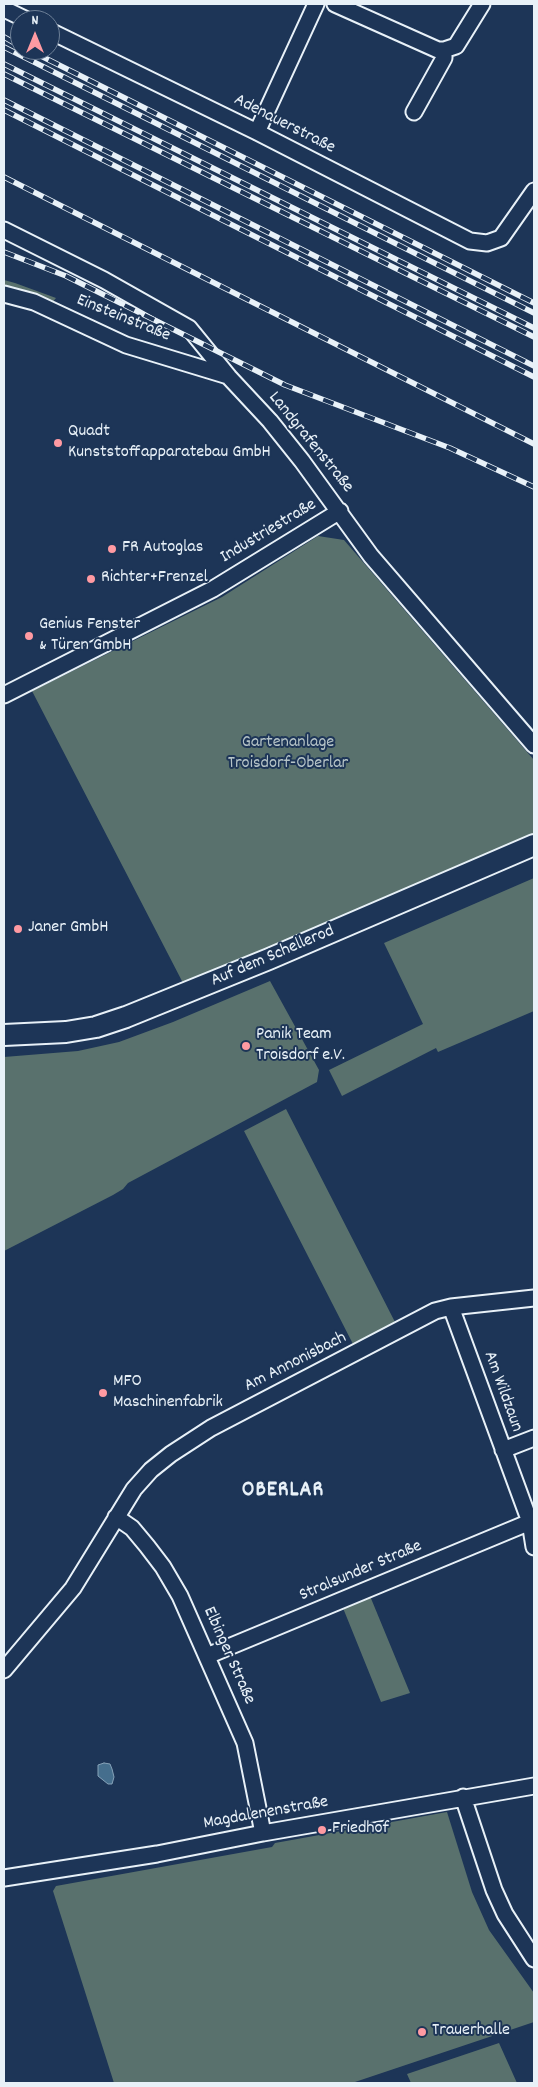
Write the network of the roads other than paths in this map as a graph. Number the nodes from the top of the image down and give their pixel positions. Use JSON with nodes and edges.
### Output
{"nodes":[{"id":1,"x":316,"y":4,"type":"edge"},
{"id":2,"x":335,"y":4,"type":"edge"},
{"id":3,"x":482,"y":4,"type":"edge"},
{"id":4,"x":60,"y":36,"type":"edge"},
{"id":5,"x":444,"y":50,"type":"junction"},
{"id":6,"x":414,"y":112,"type":"dead end"},
{"id":7,"x":257,"y":132,"type":"junction"},
{"id":8,"x":534,"y":191,"type":"edge"},
{"id":9,"x":4,"y":230,"type":"edge"},
{"id":10,"x":4,"y":294,"type":"edge"},
{"id":11,"x":229,"y":377,"type":"junction"},
{"id":12,"x":340,"y":511,"type":"junction"},
{"id":13,"x":4,"y":695,"type":"edge"},
{"id":14,"x":534,"y":745,"type":"edge"},
{"id":15,"x":534,"y":845,"type":"edge"},
{"id":16,"x":4,"y":1035,"type":"edge"},
{"id":17,"x":534,"y":1298,"type":"edge"},
{"id":18,"x":452,"y":1307,"type":"junction"},
{"id":19,"x":534,"y":1438,"type":"edge"},
{"id":20,"x":503,"y":1450,"type":"junction"},
{"id":21,"x":116,"y":1517,"type":"junction"},
{"id":22,"x":530,"y":1522,"type":"junction"},
{"id":23,"x":534,"y":1547,"type":"edge"},
{"id":24,"x":207,"y":1656,"type":"junction"},
{"id":25,"x":4,"y":1670,"type":"edge"},
{"id":26,"x":534,"y":1786,"type":"edge"},
{"id":27,"x":463,"y":1797,"type":"junction"},
{"id":28,"x":263,"y":1833,"type":"junction"},
{"id":29,"x":4,"y":1878,"type":"edge"},
{"id":30,"x":534,"y":1959,"type":"edge"}],
"edges":[{"from":1,"to":7,"type":"street"},
{"from":2,"to":5,"type":"street"},
{"from":3,"to":5,"type":"street"},
{"from":4,"to":7,"type":"street","name":"Adenauerstraße"},
{"from":5,"to":6,"type":"street"},
{"from":7,"to":8,"type":"street","name":"Adenauerstraße"},
{"from":9,"to":11,"type":"street","name":"Landgrafenstraße"},
{"from":10,"to":11,"type":"street","name":"Einsteinstraße"},
{"from":11,"to":12,"type":"street","name":"Landgrafenstraße"},
{"from":12,"to":13,"type":"street","name":"Industriestraße"},
{"from":12,"to":14,"type":"street","name":"Landgrafenstraße"},
{"from":15,"to":16,"type":"street","name":"Auf dem Schellerod"},
{"from":17,"to":18,"type":"street","name":"Am Annonisbach"},
{"from":18,"to":20,"type":"street","name":"Am Wildzaun"},
{"from":18,"to":21,"type":"street","name":"Am Annonisbach"},
{"from":19,"to":20,"type":"street"},
{"from":20,"to":22,"type":"street","name":"Am Wildzaun"},
{"from":21,"to":24,"type":"street","name":"Elbinger Straße"},
{"from":21,"to":25,"type":"street","name":"Am Annonisbach"},
{"from":22,"to":23,"type":"street","name":"Am Wildzaun"},
{"from":22,"to":24,"type":"street","name":"Stralsunder Straße"},
{"from":24,"to":28,"type":"street","name":"Elbinger Straße"},
{"from":26,"to":27,"type":"street","name":"Magdalenenstraße"},
{"from":27,"to":28,"type":"street","name":"Magdalenenstraße"},
{"from":27,"to":30,"type":"street"},
{"from":28,"to":29,"type":"street","name":"Magdalenenstraße"}]}
